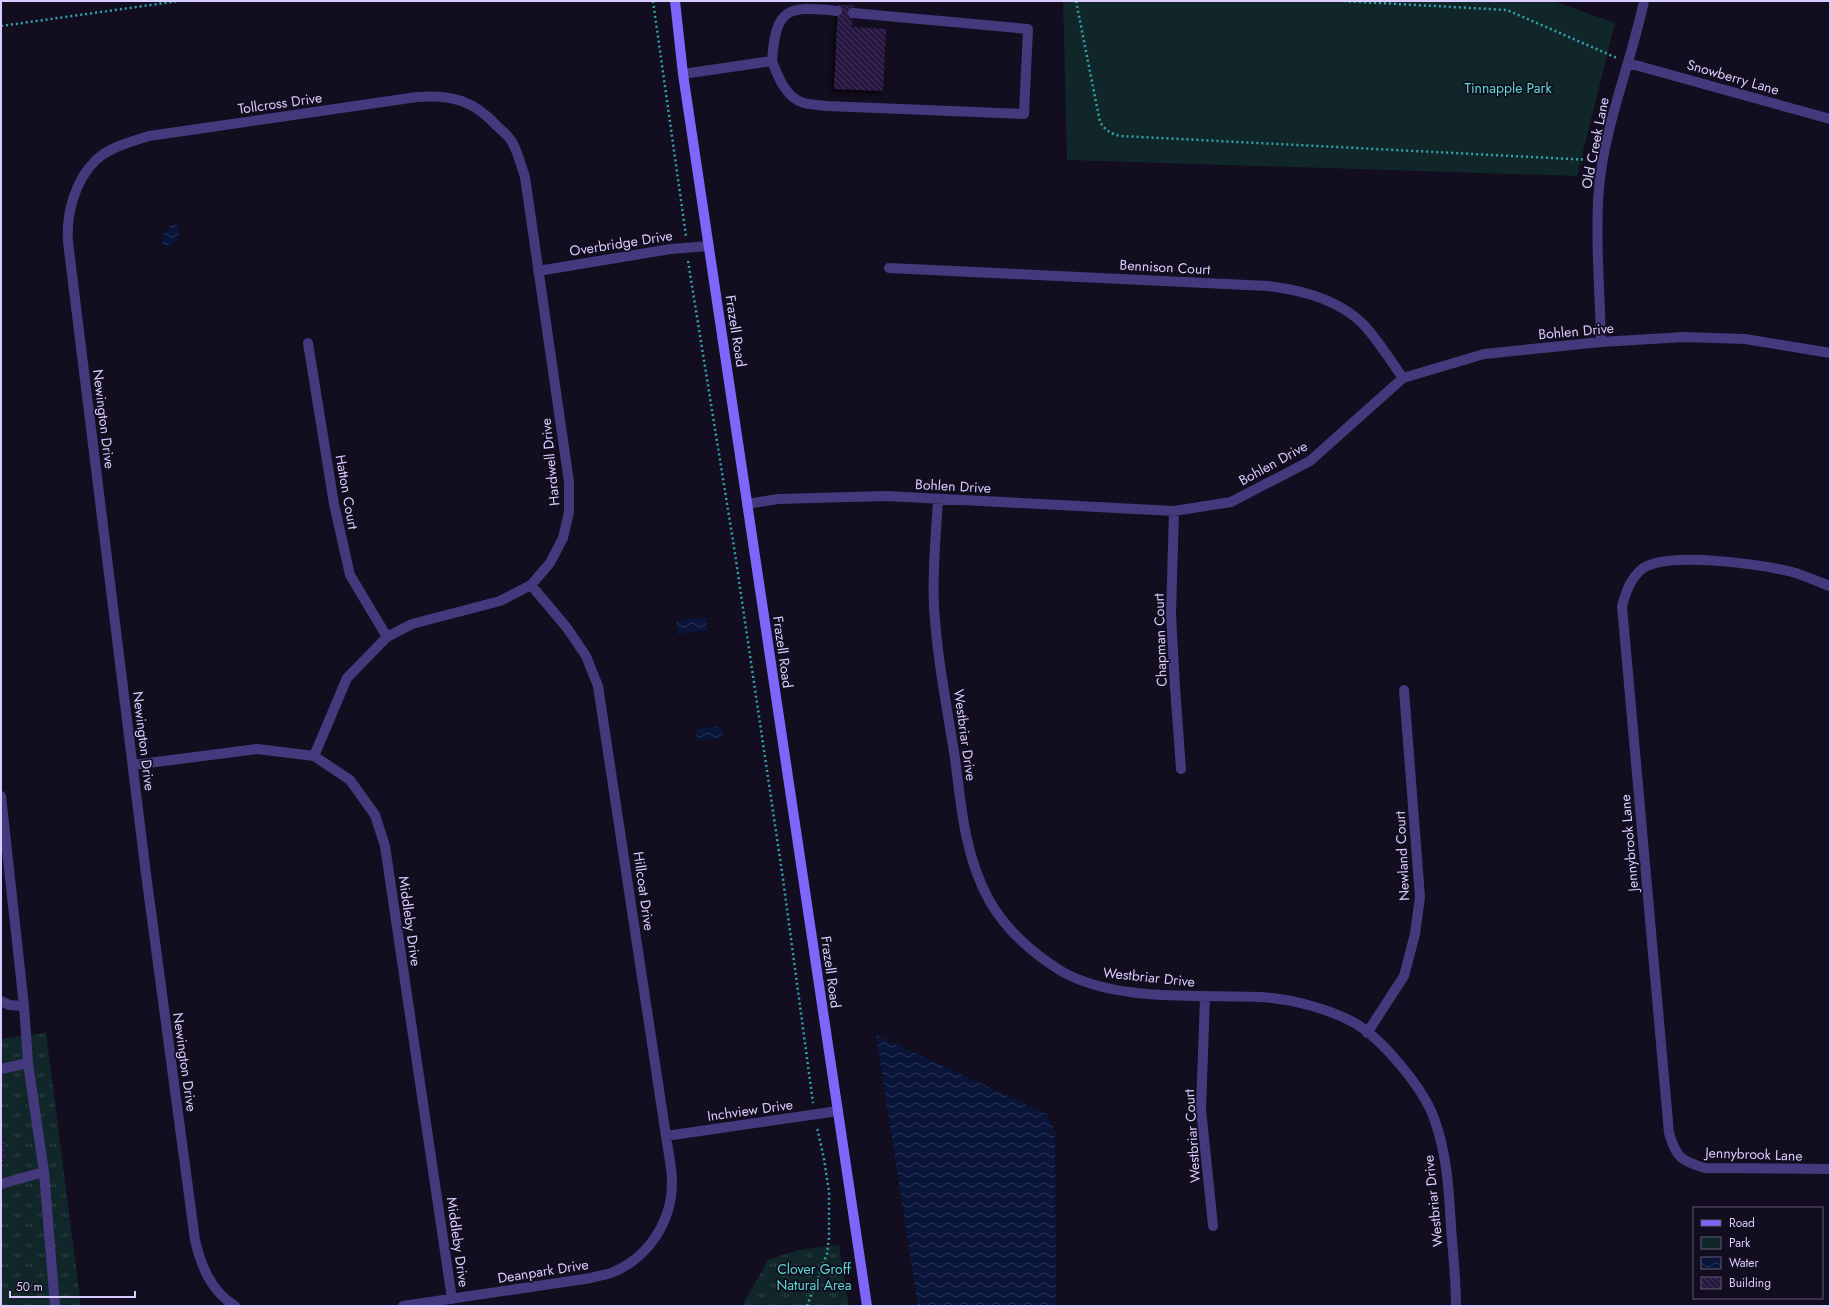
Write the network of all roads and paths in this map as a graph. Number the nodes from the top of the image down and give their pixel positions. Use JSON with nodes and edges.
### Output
{"nodes":[{"id":1,"x":179,"y":1,"type":"edge"},
{"id":2,"x":653,"y":1,"type":"edge"},
{"id":3,"x":675,"y":1,"type":"edge"},
{"id":4,"x":1076,"y":1,"type":"edge"},
{"id":5,"x":1344,"y":1,"type":"edge"},
{"id":6,"x":1644,"y":1,"type":"edge"},
{"id":7,"x":837,"y":11,"type":"dead end"},
{"id":8,"x":853,"y":13,"type":"dead end"},
{"id":9,"x":1,"y":26,"type":"edge"},
{"id":10,"x":772,"y":61,"type":"junction"},
{"id":11,"x":1628,"y":63,"type":"junction"},
{"id":12,"x":683,"y":74,"type":"junction"},
{"id":13,"x":487,"y":114,"type":"joint"},
{"id":14,"x":1830,"y":119,"type":"edge"},
{"id":15,"x":1603,"y":160,"type":"junction"},
{"id":16,"x":85,"y":174,"type":"joint"},
{"id":17,"x":709,"y":246,"type":"junction"},
{"id":18,"x":687,"y":248,"type":"junction"},
{"id":19,"x":889,"y":268,"type":"dead end"},
{"id":20,"x":538,"y":271,"type":"junction"},
{"id":21,"x":1601,"y":342,"type":"junction"},
{"id":22,"x":308,"y":343,"type":"dead end"},
{"id":23,"x":1830,"y":353,"type":"edge"},
{"id":24,"x":1403,"y":378,"type":"junction"},
{"id":25,"x":938,"y":499,"type":"junction"},
{"id":26,"x":747,"y":504,"type":"junction"},
{"id":27,"x":1174,"y":511,"type":"junction"},
{"id":28,"x":531,"y":585,"type":"junction"},
{"id":29,"x":1830,"y":586,"type":"edge"},
{"id":30,"x":387,"y":637,"type":"junction"},
{"id":31,"x":1404,"y":690,"type":"dead end"},
{"id":32,"x":314,"y":756,"type":"junction"},
{"id":33,"x":133,"y":764,"type":"junction"},
{"id":34,"x":1181,"y":769,"type":"dead end"},
{"id":35,"x":1,"y":796,"type":"edge"},
{"id":36,"x":1205,"y":996,"type":"junction"},
{"id":37,"x":1,"y":1001,"type":"edge"},
{"id":38,"x":24,"y":1006,"type":"junction"},
{"id":39,"x":1367,"y":1033,"type":"junction"},
{"id":40,"x":28,"y":1063,"type":"junction"},
{"id":41,"x":1,"y":1069,"type":"edge"},
{"id":42,"x":838,"y":1112,"type":"junction"},
{"id":43,"x":815,"y":1115,"type":"junction"},
{"id":44,"x":666,"y":1136,"type":"junction"},
{"id":45,"x":1830,"y":1169,"type":"edge"},
{"id":46,"x":44,"y":1172,"type":"junction"},
{"id":47,"x":1,"y":1184,"type":"edge"},
{"id":48,"x":664,"y":1220,"type":"joint"},
{"id":49,"x":1213,"y":1226,"type":"dead end"},
{"id":50,"x":452,"y":1299,"type":"junction"},
{"id":51,"x":232,"y":1304,"type":"edge"},
{"id":52,"x":55,"y":1306,"type":"edge"},
{"id":53,"x":403,"y":1306,"type":"edge"},
{"id":54,"x":807,"y":1306,"type":"edge"},
{"id":55,"x":867,"y":1306,"type":"edge"},
{"id":56,"x":1456,"y":1306,"type":"edge"}],
"edges":[{"from":1,"to":9,"type":"path"},
{"from":2,"to":18,"type":"path"},
{"from":3,"to":12,"type":"street","name":"Frazell Road"},
{"from":4,"to":15,"type":"path"},
{"from":5,"to":11,"type":"path"},
{"from":6,"to":11,"type":"street","name":"Old Creek Lane"},
{"from":7,"to":10,"type":"street"},
{"from":8,"to":10,"type":"street"},
{"from":10,"to":12,"type":"street"},
{"from":11,"to":14,"type":"street","name":"Snowberry Lane"},
{"from":11,"to":15,"type":"street","name":"Old Creek Lane"},
{"from":12,"to":17,"type":"street","name":"Frazell Road"},
{"from":13,"to":16,"type":"street","name":"Tollcross Drive"},
{"from":13,"to":20,"type":"street","name":"Hardwell Drive"},
{"from":15,"to":21,"type":"street","name":"Old Creek Lane"},
{"from":16,"to":33,"type":"street","name":"Newington Drive"},
{"from":17,"to":18,"type":"street","name":"Overbridge Drive"},
{"from":17,"to":26,"type":"street","name":"Frazell Road"},
{"from":18,"to":20,"type":"street","name":"Overbridge Drive"},
{"from":18,"to":43,"type":"path"},
{"from":19,"to":24,"type":"street","name":"Bennison Court"},
{"from":20,"to":28,"type":"street","name":"Hardwell Drive"},
{"from":21,"to":23,"type":"street","name":"Bohlen Drive"},
{"from":21,"to":24,"type":"street","name":"Bohlen Drive"},
{"from":22,"to":30,"type":"street","name":"Hatton Court"},
{"from":24,"to":27,"type":"street","name":"Bohlen Drive"},
{"from":25,"to":26,"type":"street","name":"Bohlen Drive"},
{"from":25,"to":27,"type":"street","name":"Bohlen Drive"},
{"from":25,"to":36,"type":"street","name":"Westbriar Drive"},
{"from":26,"to":42,"type":"street","name":"Frazell Road"},
{"from":27,"to":34,"type":"street","name":"Chapman Court"},
{"from":28,"to":30,"type":"street","name":"Hardwell Drive"},
{"from":28,"to":44,"type":"street","name":"Hillcoat Drive"},
{"from":29,"to":45,"type":"street","name":"Jennybrook Lane"},
{"from":30,"to":32,"type":"street","name":"Hardwell Drive"},
{"from":31,"to":39,"type":"street","name":"Newland Court"},
{"from":32,"to":33,"type":"street","name":"Middleby Drive"},
{"from":32,"to":50,"type":"street","name":"Middleby Drive"},
{"from":33,"to":51,"type":"street","name":"Newington Drive"},
{"from":35,"to":38,"type":"street"},
{"from":36,"to":39,"type":"street","name":"Westbriar Drive"},
{"from":36,"to":49,"type":"street","name":"Westbriar Court"},
{"from":37,"to":38,"type":"street"},
{"from":38,"to":40,"type":"street"},
{"from":39,"to":56,"type":"street","name":"Westbriar Drive"},
{"from":40,"to":41,"type":"street"},
{"from":40,"to":46,"type":"street"},
{"from":42,"to":43,"type":"street","name":"Inchview Drive"},
{"from":42,"to":55,"type":"street","name":"Frazell Road"},
{"from":43,"to":44,"type":"street","name":"Inchview Drive"},
{"from":43,"to":54,"type":"path"},
{"from":44,"to":48,"type":"street","name":"Hillcoat Drive"},
{"from":46,"to":47,"type":"street"},
{"from":46,"to":52,"type":"street"},
{"from":48,"to":50,"type":"street","name":"Deanpark Drive"},
{"from":50,"to":53,"type":"street","name":"Deanpark Drive"}]}
